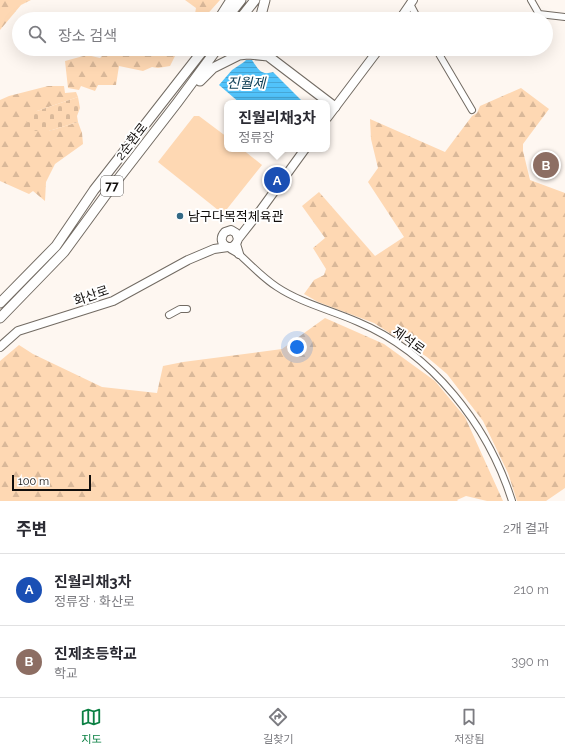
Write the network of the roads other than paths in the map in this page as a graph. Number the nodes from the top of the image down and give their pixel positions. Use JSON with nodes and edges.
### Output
{"nodes":[{"id":1,"x":231,"y":0,"type":"edge"},
{"id":2,"x":241,"y":0,"type":"edge"},
{"id":3,"x":255,"y":0,"type":"edge"},
{"id":4,"x":265,"y":0,"type":"edge"},
{"id":5,"x":531,"y":0,"type":"edge"},
{"id":6,"x":411,"y":1,"type":"edge"},
{"id":7,"x":224,"y":12,"type":"edge"},
{"id":8,"x":232,"y":12,"type":"edge"},
{"id":9,"x":246,"y":12,"type":"edge"},
{"id":10,"x":262,"y":12,"type":"edge"},
{"id":11,"x":404,"y":12,"type":"edge"},
{"id":12,"x":415,"y":12,"type":"edge"},
{"id":13,"x":538,"y":12,"type":"edge"},
{"id":14,"x":553,"y":16,"type":"edge"},
{"id":15,"x":565,"y":17,"type":"edge"},
{"id":16,"x":197,"y":56,"type":"edge"},
{"id":17,"x":213,"y":56,"type":"edge"},
{"id":18,"x":237,"y":56,"type":"edge"},
{"id":19,"x":270,"y":56,"type":"edge"},
{"id":20,"x":374,"y":56,"type":"edge"},
{"id":21,"x":440,"y":56,"type":"edge"},
{"id":22,"x":326,"y":100,"type":"edge"},
{"id":23,"x":178,"y":103,"type":"junction"},
{"id":24,"x":330,"y":103,"type":"edge"},
{"id":25,"x":335,"y":107,"type":"junction"},
{"id":26,"x":472,"y":110,"type":"dead end"},
{"id":27,"x":330,"y":114,"type":"edge"},
{"id":28,"x":303,"y":152,"type":"edge"},
{"id":29,"x":221,"y":237,"type":"junction"},
{"id":30,"x":234,"y":240,"type":"junction"},
{"id":31,"x":239,"y":254,"type":"joint"},
{"id":32,"x":188,"y":260,"type":"junction"},
{"id":33,"x":0,"y":303,"type":"edge"},
{"id":34,"x":187,"y":309,"type":"dead end"},
{"id":35,"x":169,"y":315,"type":"dead end"},
{"id":36,"x":0,"y":318,"type":"edge"},
{"id":37,"x":0,"y":347,"type":"edge"},
{"id":38,"x":512,"y":501,"type":"edge"}],
"edges":[{"from":1,"to":7,"type":"highway"},
{"from":2,"to":8,"type":"highway"},
{"from":3,"to":9,"type":"highway"},
{"from":4,"to":10,"type":"highway"},
{"from":5,"to":13,"type":"street"},
{"from":6,"to":11,"type":"main road"},
{"from":6,"to":12,"type":"street"},
{"from":14,"to":15,"type":"street"},
{"from":16,"to":33,"type":"highway","name":"2순환로","number":"77"},
{"from":17,"to":23,"type":"highway","name":"2순환로","number":"77"},
{"from":18,"to":23,"type":"highway"},
{"from":19,"to":22,"type":"highway"},
{"from":20,"to":25,"type":"main road"},
{"from":21,"to":26,"type":"street"},
{"from":23,"to":36,"type":"highway","name":"2순환로","number":"77"},
{"from":24,"to":25,"type":"highway"},
{"from":25,"to":27,"type":"main road"},
{"from":28,"to":30,"type":"main road"},
{"from":29,"to":30,"type":"main road"},
{"from":29,"to":30,"type":"main road"},
{"from":29,"to":32,"type":"main road"},
{"from":30,"to":31,"type":"main road"},
{"from":30,"to":32,"type":"main road"},
{"from":31,"to":38,"type":"street","name":"제석로"},
{"from":32,"to":37,"type":"main road","name":"화산로"},
{"from":34,"to":35,"type":"street"}]}
